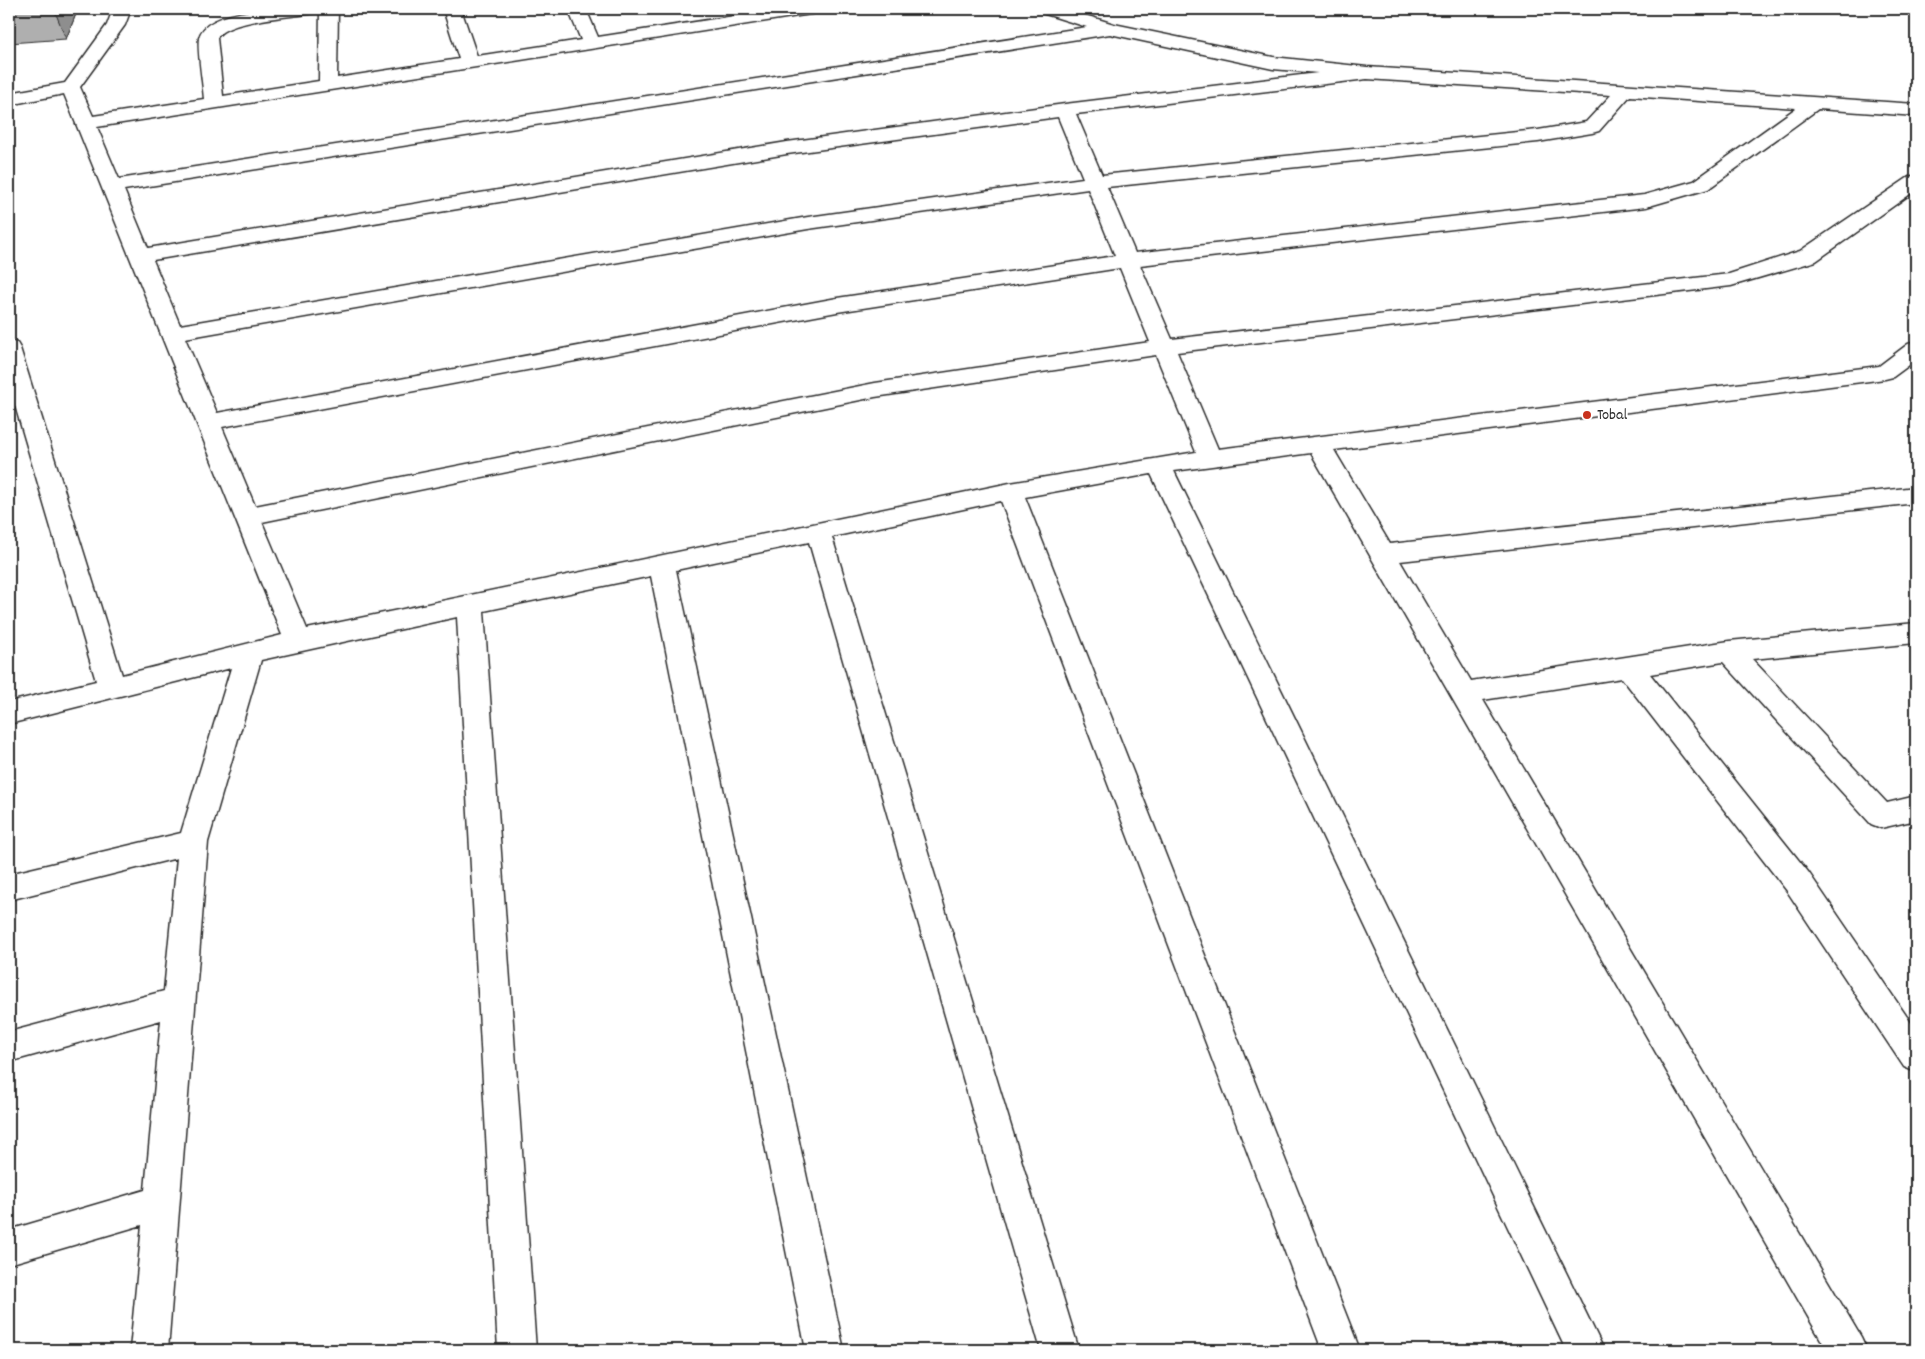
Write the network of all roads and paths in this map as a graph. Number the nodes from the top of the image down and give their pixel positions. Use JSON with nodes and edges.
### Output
{"nodes":[{"id":1,"x":122,"y":9,"type":"edge"},
{"id":2,"x":307,"y":9,"type":"edge"},
{"id":3,"x":329,"y":9,"type":"edge"},
{"id":4,"x":452,"y":9,"type":"edge"},
{"id":5,"x":577,"y":9,"type":"edge"},
{"id":6,"x":812,"y":9,"type":"edge"},
{"id":7,"x":1048,"y":9,"type":"edge"},
{"id":8,"x":694,"y":18,"type":"edge"},
{"id":9,"x":1110,"y":29,"type":"junction"},
{"id":10,"x":591,"y":43,"type":"junction"},
{"id":11,"x":469,"y":61,"type":"junction"},
{"id":12,"x":1367,"y":73,"type":"junction"},
{"id":13,"x":328,"y":85,"type":"junction"},
{"id":14,"x":71,"y":87,"type":"junction"},
{"id":15,"x":1625,"y":91,"type":"junction"},
{"id":16,"x":9,"y":99,"type":"edge"},
{"id":17,"x":1816,"y":102,"type":"junction"},
{"id":18,"x":214,"y":103,"type":"junction"},
{"id":19,"x":1065,"y":110,"type":"junction"},
{"id":20,"x":1916,"y":110,"type":"edge"},
{"id":21,"x":86,"y":123,"type":"junction"},
{"id":22,"x":1916,"y":181,"type":"edge"},
{"id":23,"x":1095,"y":182,"type":"junction"},
{"id":24,"x":112,"y":186,"type":"junction"},
{"id":25,"x":140,"y":256,"type":"junction"},
{"id":26,"x":1128,"y":260,"type":"junction"},
{"id":27,"x":172,"y":333,"type":"junction"},
{"id":28,"x":1164,"y":347,"type":"junction"},
{"id":29,"x":9,"y":348,"type":"edge"},
{"id":30,"x":1916,"y":349,"type":"edge"},
{"id":31,"x":208,"y":422,"type":"junction"},
{"id":32,"x":1318,"y":444,"type":"junction"},
{"id":33,"x":1210,"y":458,"type":"junction"},
{"id":34,"x":1159,"y":465,"type":"junction"},
{"id":35,"x":1010,"y":491,"type":"junction"},
{"id":36,"x":1916,"y":495,"type":"edge"},
{"id":37,"x":247,"y":516,"type":"junction"},
{"id":38,"x":818,"y":531,"type":"junction"},
{"id":39,"x":1383,"y":554,"type":"junction"},
{"id":40,"x":661,"y":563,"type":"junction"},
{"id":41,"x":470,"y":606,"type":"junction"},
{"id":42,"x":1916,"y":633,"type":"edge"},
{"id":43,"x":298,"y":641,"type":"junction"},
{"id":44,"x":1729,"y":651,"type":"junction"},
{"id":45,"x":249,"y":654,"type":"junction"},
{"id":46,"x":1629,"y":667,"type":"junction"},
{"id":47,"x":112,"y":688,"type":"junction"},
{"id":48,"x":1464,"y":693,"type":"junction"},
{"id":49,"x":9,"y":713,"type":"edge"},
{"id":50,"x":1916,"y":808,"type":"edge"},
{"id":51,"x":193,"y":842,"type":"junction"},
{"id":52,"x":9,"y":886,"type":"edge"},
{"id":53,"x":180,"y":1001,"type":"junction"},
{"id":54,"x":9,"y":1047,"type":"edge"},
{"id":55,"x":1916,"y":1057,"type":"edge"},
{"id":56,"x":162,"y":1202,"type":"junction"},
{"id":57,"x":9,"y":1248,"type":"edge"},
{"id":58,"x":149,"y":1350,"type":"edge"},
{"id":59,"x":516,"y":1350,"type":"edge"},
{"id":60,"x":825,"y":1350,"type":"edge"},
{"id":61,"x":1060,"y":1350,"type":"edge"},
{"id":62,"x":1341,"y":1350,"type":"edge"},
{"id":63,"x":1584,"y":1350,"type":"edge"},
{"id":64,"x":1848,"y":1350,"type":"edge"}],
"edges":[{"from":1,"to":14,"type":"street"},
{"from":2,"to":18,"type":"street"},
{"from":3,"to":13,"type":"street"},
{"from":4,"to":11,"type":"street"},
{"from":5,"to":10,"type":"street"},
{"from":6,"to":8,"type":"street"},
{"from":7,"to":9,"type":"street"},
{"from":8,"to":10,"type":"street"},
{"from":9,"to":12,"type":"street"},
{"from":9,"to":24,"type":"street"},
{"from":10,"to":11,"type":"street"},
{"from":11,"to":13,"type":"street"},
{"from":12,"to":15,"type":"street"},
{"from":12,"to":19,"type":"street"},
{"from":13,"to":18,"type":"street"},
{"from":14,"to":16,"type":"street"},
{"from":14,"to":21,"type":"street"},
{"from":15,"to":17,"type":"street"},
{"from":15,"to":23,"type":"street"},
{"from":17,"to":20,"type":"street"},
{"from":17,"to":26,"type":"street"},
{"from":18,"to":21,"type":"street"},
{"from":19,"to":23,"type":"street"},
{"from":19,"to":25,"type":"street"},
{"from":21,"to":24,"type":"street"},
{"from":22,"to":28,"type":"street"},
{"from":23,"to":26,"type":"street"},
{"from":23,"to":27,"type":"street"},
{"from":24,"to":25,"type":"street"},
{"from":25,"to":27,"type":"street"},
{"from":26,"to":28,"type":"street"},
{"from":26,"to":31,"type":"street"},
{"from":27,"to":31,"type":"street"},
{"from":28,"to":33,"type":"street"},
{"from":28,"to":37,"type":"street"},
{"from":29,"to":47,"type":"street"},
{"from":30,"to":32,"type":"street"},
{"from":31,"to":37,"type":"street"},
{"from":32,"to":33,"type":"street"},
{"from":32,"to":39,"type":"street"},
{"from":33,"to":34,"type":"street"},
{"from":34,"to":35,"type":"street"},
{"from":34,"to":63,"type":"street"},
{"from":35,"to":38,"type":"street"},
{"from":35,"to":62,"type":"street"},
{"from":36,"to":39,"type":"street"},
{"from":37,"to":43,"type":"street"},
{"from":38,"to":40,"type":"street"},
{"from":38,"to":61,"type":"street"},
{"from":39,"to":48,"type":"street"},
{"from":40,"to":41,"type":"street"},
{"from":40,"to":60,"type":"street"},
{"from":41,"to":43,"type":"street"},
{"from":41,"to":59,"type":"street"},
{"from":42,"to":44,"type":"street"},
{"from":43,"to":45,"type":"street"},
{"from":44,"to":46,"type":"street"},
{"from":44,"to":50,"type":"street"},
{"from":45,"to":47,"type":"street"},
{"from":45,"to":51,"type":"street"},
{"from":46,"to":48,"type":"street"},
{"from":46,"to":55,"type":"street"},
{"from":47,"to":49,"type":"street"},
{"from":48,"to":64,"type":"street"},
{"from":51,"to":52,"type":"street"},
{"from":51,"to":53,"type":"street"},
{"from":53,"to":54,"type":"street"},
{"from":53,"to":56,"type":"street"},
{"from":56,"to":57,"type":"street"},
{"from":56,"to":58,"type":"street"}]}
